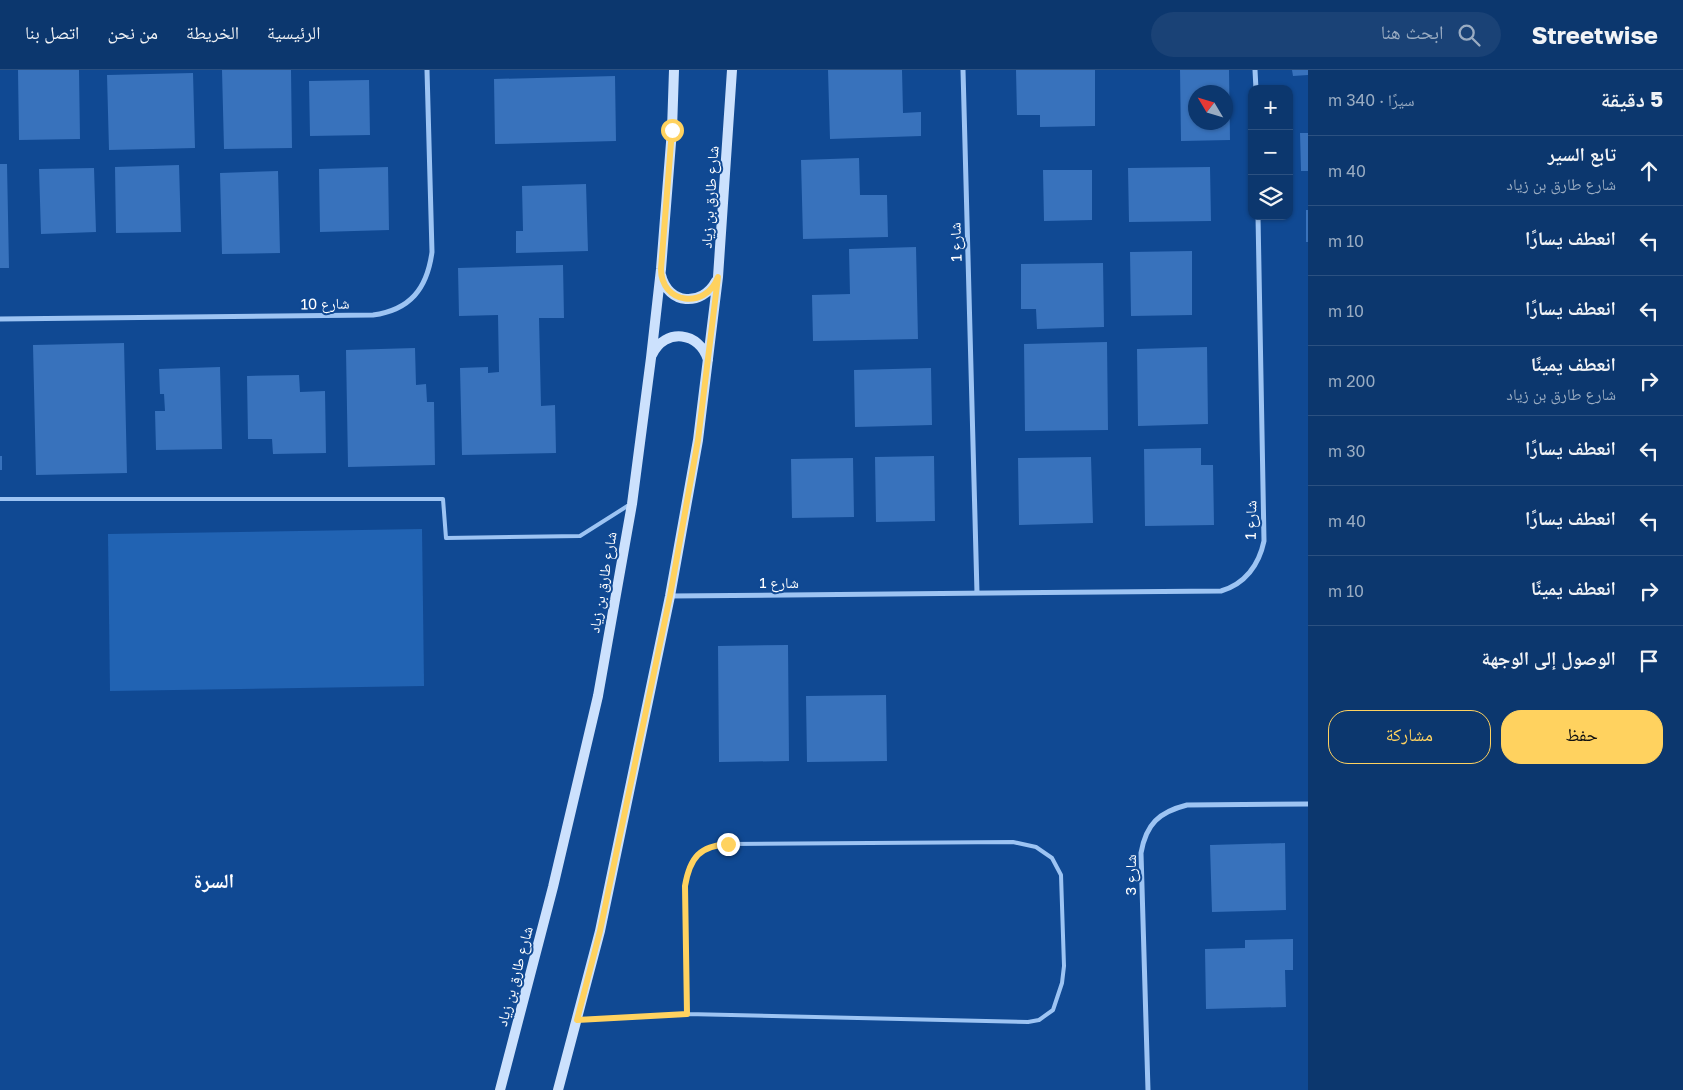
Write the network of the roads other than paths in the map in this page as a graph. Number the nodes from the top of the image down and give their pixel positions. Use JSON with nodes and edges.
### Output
{"nodes":[{"id":1,"x":427,"y":70,"type":"edge"},
{"id":2,"x":674,"y":70,"type":"edge"},
{"id":3,"x":732,"y":70,"type":"edge"},
{"id":4,"x":963,"y":70,"type":"edge"},
{"id":5,"x":1256,"y":70,"type":"edge"},
{"id":6,"x":1256,"y":85,"type":"edge"},
{"id":7,"x":1258,"y":220,"type":"edge"},
{"id":8,"x":661,"y":269,"type":"junction"},
{"id":9,"x":718,"y":277,"type":"junction"},
{"id":10,"x":0,"y":319,"type":"edge"},
{"id":11,"x":651,"y":358,"type":"junction"},
{"id":12,"x":708,"y":366,"type":"junction"},
{"id":13,"x":0,"y":499,"type":"edge"},
{"id":14,"x":632,"y":504,"type":"junction"},
{"id":15,"x":977,"y":593,"type":"junction"},
{"id":16,"x":670,"y":596,"type":"junction"},
{"id":17,"x":1308,"y":804,"type":"edge"},
{"id":18,"x":687,"y":1014,"type":"junction"},
{"id":19,"x":577,"y":1020,"type":"junction"},
{"id":20,"x":500,"y":1090,"type":"edge"},
{"id":21,"x":558,"y":1090,"type":"edge"},
{"id":22,"x":1148,"y":1090,"type":"edge"}],
"edges":[{"from":1,"to":10,"type":"street","name":"شارع 10"},
{"from":2,"to":8,"type":"main road","name":"شارع طارق بن زياد"},
{"from":3,"to":9,"type":"main road","name":"شارع طارق بن زياد"},
{"from":4,"to":15,"type":"street","name":"شارع 1"},
{"from":5,"to":6,"type":"street"},
{"from":7,"to":15,"type":"street","name":"شارع 1"},
{"from":8,"to":9,"type":"main road"},
{"from":8,"to":11,"type":"main road","name":"شارع طارق بن زياد"},
{"from":9,"to":12,"type":"main road","name":"شارع طارق بن زياد"},
{"from":11,"to":12,"type":"main road"},
{"from":11,"to":14,"type":"main road","name":"شارع طارق بن زياد"},
{"from":12,"to":16,"type":"main road","name":"شارع طارق بن زياد"},
{"from":13,"to":14,"type":"lane"},
{"from":14,"to":20,"type":"main road","name":"شارع طارق بن زياد"},
{"from":15,"to":16,"type":"street","name":"شارع 1"},
{"from":16,"to":19,"type":"main road","name":"شارع طارق بن زياد"},
{"from":17,"to":22,"type":"street","name":"شارع 3"},
{"from":18,"to":18,"type":"lane"},
{"from":18,"to":19,"type":"lane"},
{"from":19,"to":21,"type":"main road","name":"شارع طارق بن زياد"}]}
